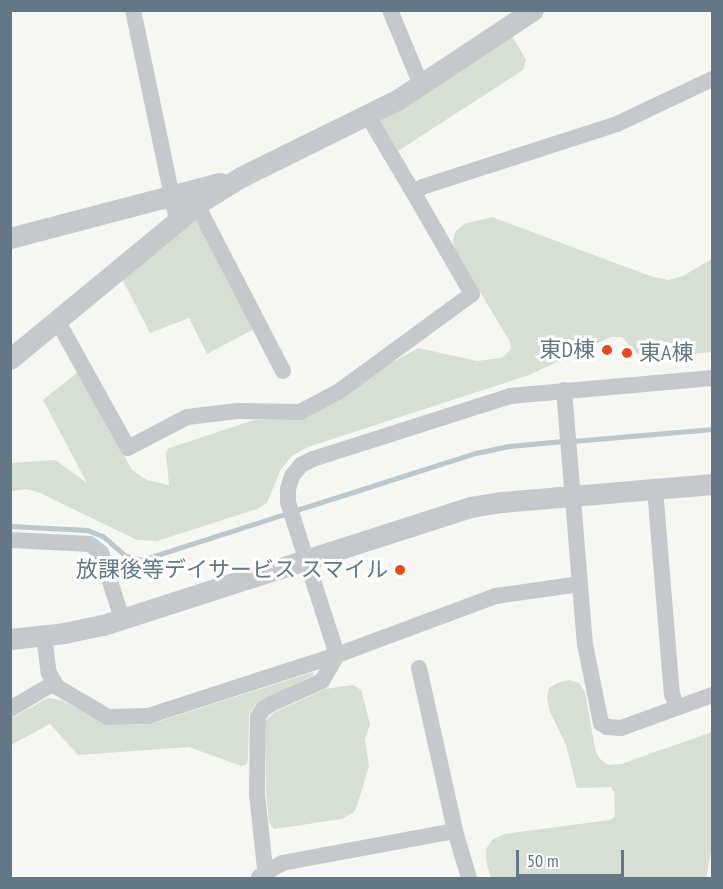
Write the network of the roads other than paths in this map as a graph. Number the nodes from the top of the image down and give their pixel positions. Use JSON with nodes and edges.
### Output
{"nodes":[{"id":1,"x":133,"y":10,"type":"edge"},
{"id":2,"x":390,"y":10,"type":"edge"},
{"id":3,"x":533,"y":10,"type":"edge"},
{"id":4,"x":712,"y":79,"type":"edge"},
{"id":5,"x":421,"y":85,"type":"junction"},
{"id":6,"x":368,"y":116,"type":"junction"},
{"id":7,"x":241,"y":177,"type":"junction"},
{"id":8,"x":413,"y":192,"type":"junction"},
{"id":9,"x":172,"y":196,"type":"junction"},
{"id":10,"x":197,"y":206,"type":"junction"},
{"id":11,"x":177,"y":221,"type":"junction"},
{"id":12,"x":10,"y":238,"type":"edge"},
{"id":13,"x":57,"y":320,"type":"junction"},
{"id":14,"x":10,"y":359,"type":"edge"},
{"id":15,"x":283,"y":371,"type":"dead end"},
{"id":16,"x":712,"y":378,"type":"edge"},
{"id":17,"x":564,"y":390,"type":"junction"},
{"id":18,"x":712,"y":484,"type":"edge"},
{"id":19,"x":655,"y":489,"type":"junction"},
{"id":20,"x":572,"y":496,"type":"junction"},
{"id":21,"x":10,"y":540,"type":"edge"},
{"id":22,"x":306,"y":560,"type":"junction"},
{"id":23,"x":580,"y":584,"type":"junction"},
{"id":24,"x":122,"y":619,"type":"junction"},
{"id":25,"x":44,"y":635,"type":"junction"},
{"id":26,"x":10,"y":639,"type":"edge"},
{"id":27,"x":338,"y":655,"type":"junction"},
{"id":28,"x":419,"y":668,"type":"dead end"},
{"id":29,"x":54,"y":683,"type":"junction"},
{"id":30,"x":712,"y":694,"type":"edge"},
{"id":31,"x":677,"y":707,"type":"junction"},
{"id":32,"x":10,"y":709,"type":"edge"},
{"id":33,"x":455,"y":831,"type":"junction"},
{"id":34,"x":263,"y":877,"type":"edge"},
{"id":35,"x":469,"y":879,"type":"edge"}],
"edges":[{"from":1,"to":9,"type":"street"},
{"from":2,"to":5,"type":"street"},
{"from":3,"to":5,"type":"street"},
{"from":4,"to":8,"type":"street"},
{"from":5,"to":6,"type":"street"},
{"from":6,"to":7,"type":"street"},
{"from":6,"to":8,"type":"street"},
{"from":7,"to":9,"type":"street"},
{"from":7,"to":10,"type":"street"},
{"from":8,"to":13,"type":"street"},
{"from":9,"to":11,"type":"street"},
{"from":9,"to":12,"type":"street"},
{"from":10,"to":11,"type":"street"},
{"from":10,"to":15,"type":"street"},
{"from":11,"to":13,"type":"street"},
{"from":13,"to":14,"type":"street"},
{"from":16,"to":17,"type":"street"},
{"from":17,"to":20,"type":"street"},
{"from":17,"to":22,"type":"street"},
{"from":18,"to":19,"type":"street"},
{"from":19,"to":20,"type":"street"},
{"from":19,"to":31,"type":"street"},
{"from":20,"to":22,"type":"street"},
{"from":20,"to":23,"type":"street"},
{"from":21,"to":24,"type":"street"},
{"from":22,"to":24,"type":"street"},
{"from":22,"to":27,"type":"street"},
{"from":23,"to":27,"type":"street"},
{"from":23,"to":31,"type":"street"},
{"from":24,"to":25,"type":"street"},
{"from":25,"to":26,"type":"street"},
{"from":25,"to":29,"type":"street"},
{"from":27,"to":29,"type":"street"},
{"from":27,"to":34,"type":"street"},
{"from":28,"to":33,"type":"street"},
{"from":29,"to":32,"type":"street"},
{"from":30,"to":31,"type":"street"},
{"from":33,"to":34,"type":"street"},
{"from":33,"to":35,"type":"street"}]}
